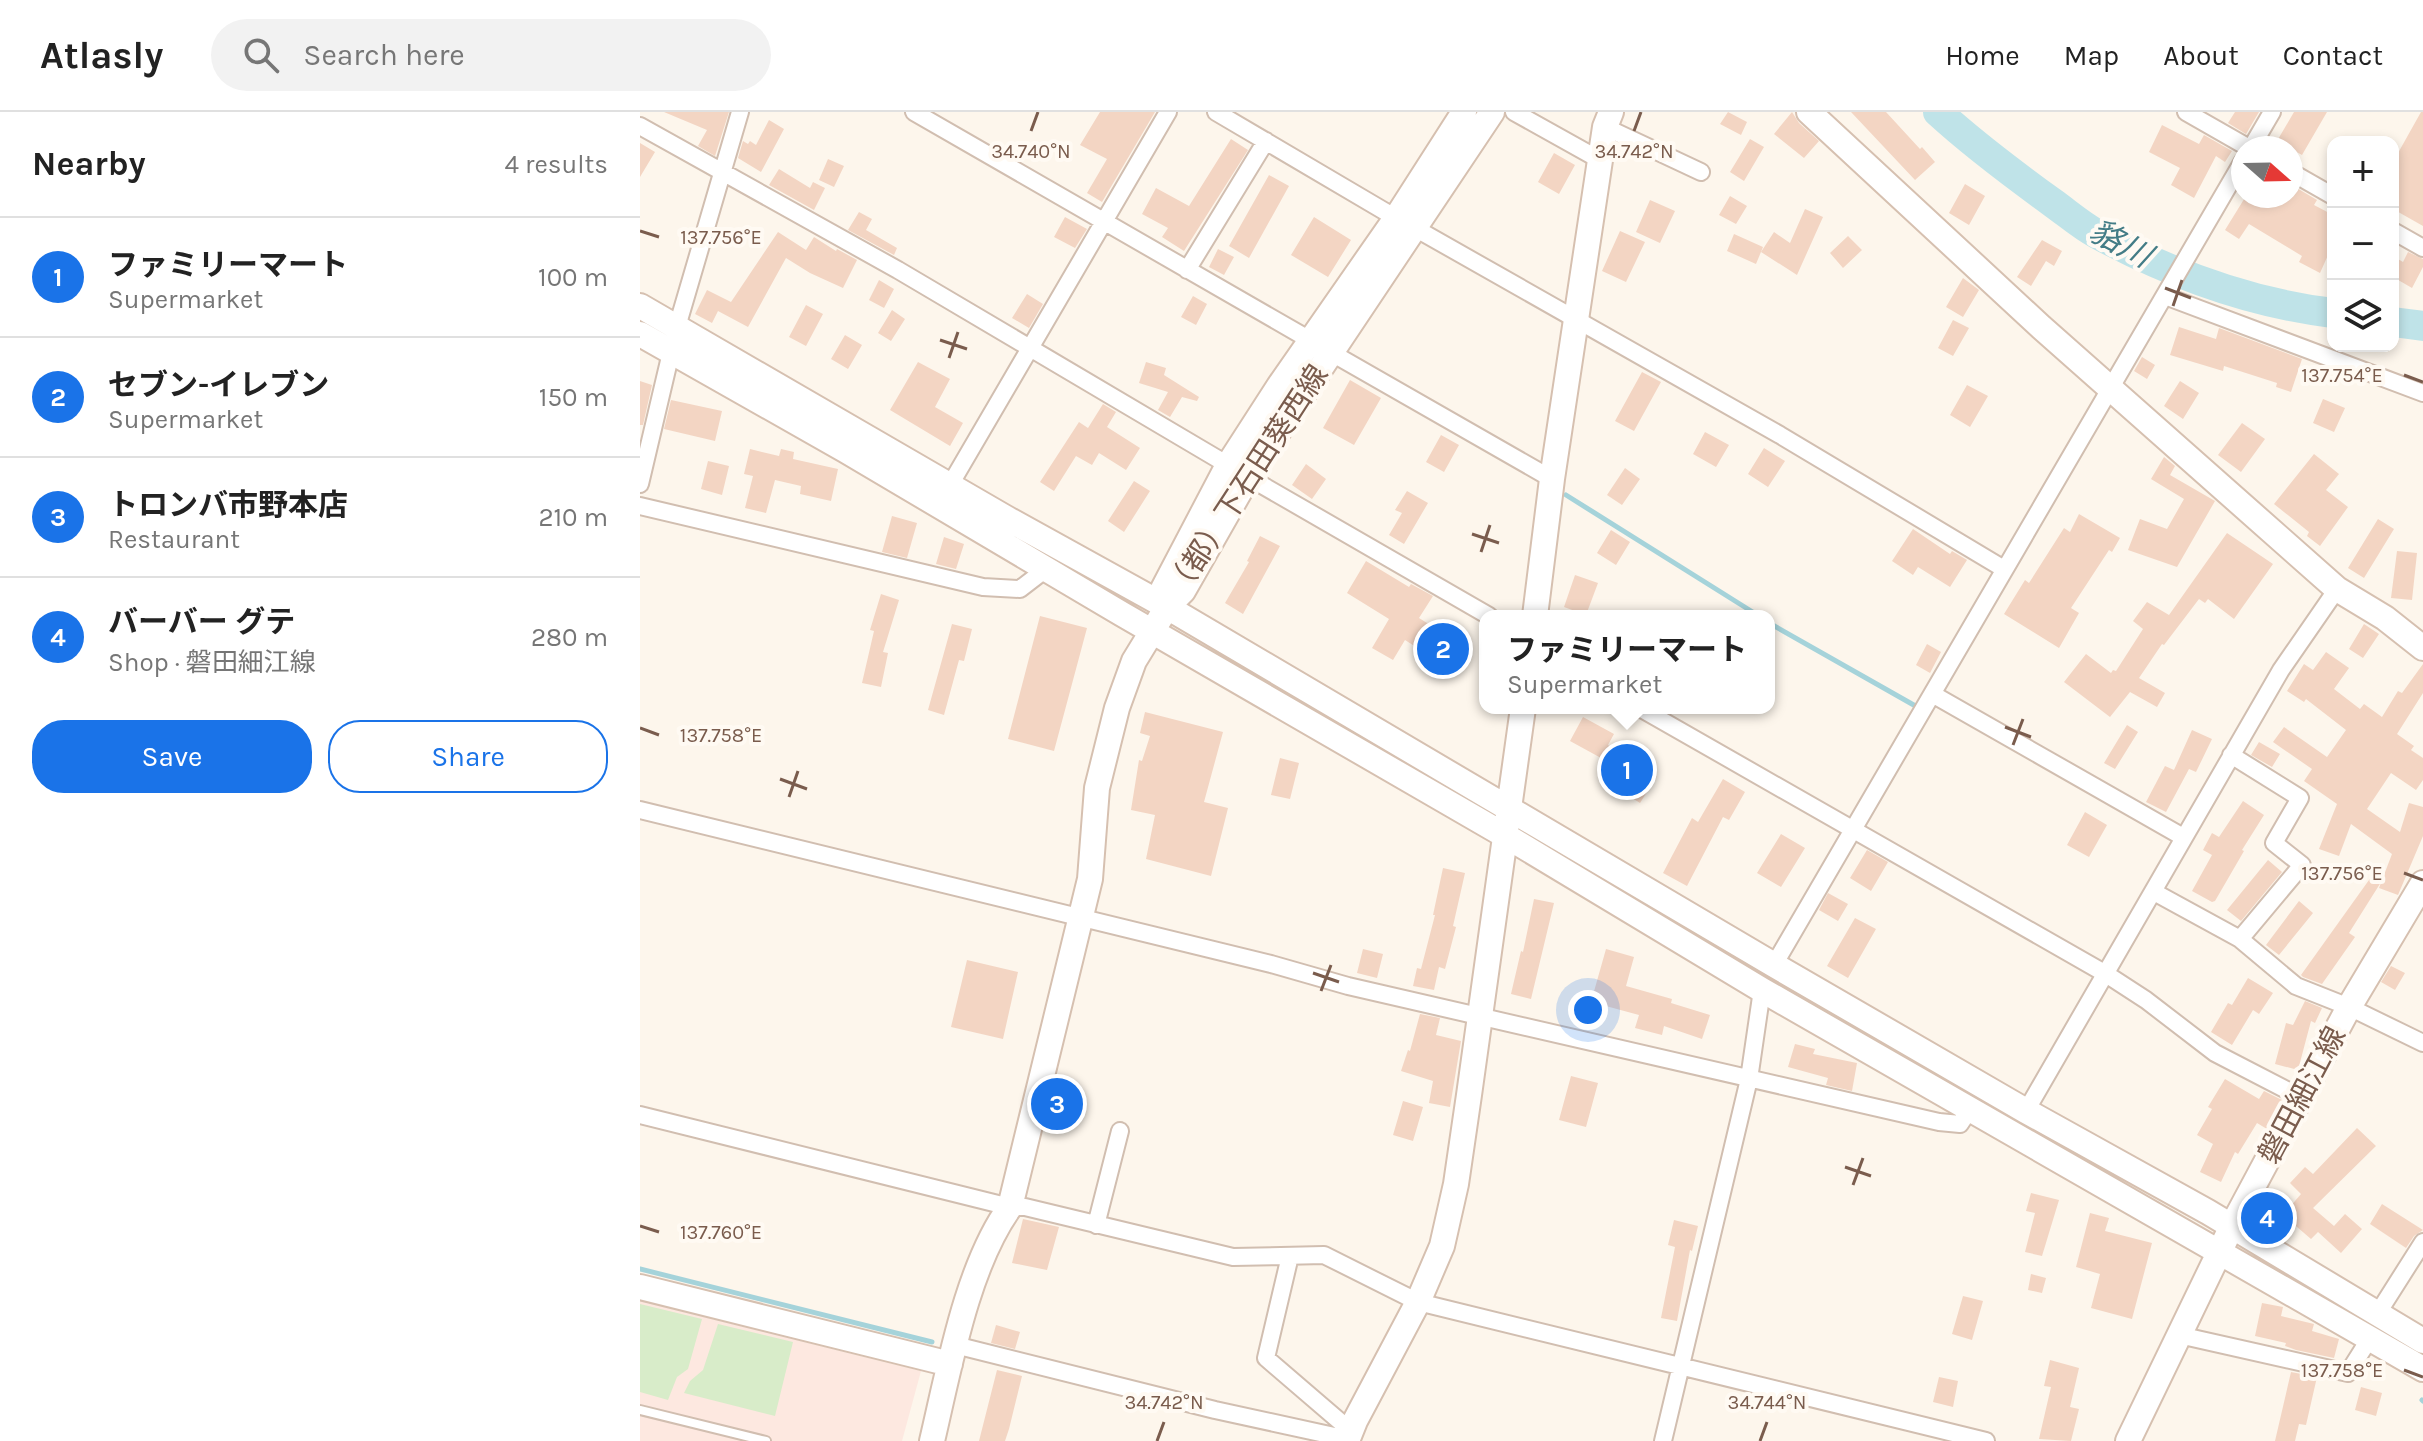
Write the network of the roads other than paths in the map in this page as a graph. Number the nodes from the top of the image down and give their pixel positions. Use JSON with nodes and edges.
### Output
{"nodes":[{"id":1,"x":740,"y":112,"type":"edge"},
{"id":2,"x":914,"y":112,"type":"edge"},
{"id":3,"x":1168,"y":112,"type":"edge"},
{"id":4,"x":1216,"y":112,"type":"edge"},
{"id":5,"x":1464,"y":112,"type":"edge"},
{"id":6,"x":1492,"y":112,"type":"edge"},
{"id":7,"x":1514,"y":112,"type":"edge"},
{"id":8,"x":1809,"y":112,"type":"edge"},
{"id":9,"x":2186,"y":112,"type":"edge"},
{"id":10,"x":2272,"y":112,"type":"edge"},
{"id":11,"x":1608,"y":119,"type":"edge"},
{"id":12,"x":640,"y":126,"type":"edge"},
{"id":13,"x":2257,"y":136,"type":"edge"},
{"id":14,"x":2231,"y":137,"type":"edge"},
{"id":15,"x":1266,"y":141,"type":"junction"},
{"id":16,"x":1600,"y":160,"type":"junction"},
{"id":17,"x":1701,"y":172,"type":"dead end"},
{"id":18,"x":722,"y":174,"type":"junction"},
{"id":19,"x":2303,"y":179,"type":"edge"},
{"id":20,"x":2231,"y":182,"type":"edge"},
{"id":21,"x":2327,"y":193,"type":"edge"},
{"id":22,"x":1105,"y":222,"type":"junction"},
{"id":23,"x":1404,"y":223,"type":"junction"},
{"id":24,"x":2399,"y":234,"type":"edge"},
{"id":25,"x":2423,"y":248,"type":"edge"},
{"id":26,"x":1187,"y":270,"type":"junction"},
{"id":27,"x":2167,"y":292,"type":"junction"},
{"id":28,"x":640,"y":306,"type":"edge"},
{"id":29,"x":1577,"y":322,"type":"junction"},
{"id":30,"x":677,"y":327,"type":"junction"},
{"id":31,"x":640,"y":334,"type":"edge"},
{"id":32,"x":1320,"y":346,"type":"junction"},
{"id":33,"x":1030,"y":348,"type":"junction"},
{"id":34,"x":673,"y":352,"type":"junction"},
{"id":35,"x":2111,"y":388,"type":"junction"},
{"id":36,"x":2423,"y":393,"type":"edge"},
{"id":37,"x":1238,"y":471,"type":"junction"},
{"id":38,"x":1552,"y":479,"type":"junction"},
{"id":39,"x":640,"y":484,"type":"edge"},
{"id":40,"x":950,"y":485,"type":"junction"},
{"id":41,"x":640,"y":506,"type":"edge"},
{"id":42,"x":1046,"y":569,"type":"junction"},
{"id":43,"x":2004,"y":569,"type":"junction"},
{"id":44,"x":2337,"y":589,"type":"junction"},
{"id":45,"x":1167,"y":607,"type":"junction"},
{"id":46,"x":1479,"y":610,"type":"edge"},
{"id":47,"x":1536,"y":610,"type":"edge"},
{"id":48,"x":1153,"y":632,"type":"junction"},
{"id":49,"x":2423,"y":648,"type":"edge"},
{"id":50,"x":1934,"y":695,"type":"junction"},
{"id":51,"x":1522,"y":714,"type":"edge"},
{"id":52,"x":1651,"y":714,"type":"edge"},
{"id":53,"x":2231,"y":755,"type":"junction"},
{"id":54,"x":640,"y":810,"type":"edge"},
{"id":55,"x":1510,"y":810,"type":"junction"},
{"id":56,"x":1855,"y":830,"type":"junction"},
{"id":57,"x":1506,"y":836,"type":"junction"},
{"id":58,"x":2183,"y":837,"type":"junction"},
{"id":59,"x":2423,"y":883,"type":"edge"},
{"id":60,"x":2154,"y":892,"type":"junction"},
{"id":61,"x":1082,"y":918,"type":"junction"},
{"id":62,"x":2240,"y":939,"type":"junction"},
{"id":63,"x":1774,"y":965,"type":"junction"},
{"id":64,"x":2106,"y":974,"type":"junction"},
{"id":65,"x":1762,"y":990,"type":"junction"},
{"id":66,"x":2349,"y":1007,"type":"junction"},
{"id":67,"x":1481,"y":1016,"type":"junction"},
{"id":68,"x":2423,"y":1043,"type":"edge"},
{"id":69,"x":1749,"y":1079,"type":"junction"},
{"id":70,"x":2302,"y":1098,"type":"junction"},
{"id":71,"x":1970,"y":1109,"type":"junction"},
{"id":72,"x":2026,"y":1111,"type":"junction"},
{"id":73,"x":640,"y":1115,"type":"edge"},
{"id":74,"x":1120,"y":1131,"type":"dead end"},
{"id":75,"x":1010,"y":1207,"type":"junction"},
{"id":76,"x":1096,"y":1225,"type":"junction"},
{"id":77,"x":2232,"y":1226,"type":"junction"},
{"id":78,"x":2423,"y":1242,"type":"edge"},
{"id":79,"x":2220,"y":1252,"type":"junction"},
{"id":80,"x":1290,"y":1256,"type":"junction"},
{"id":81,"x":640,"y":1287,"type":"edge"},
{"id":82,"x":1418,"y":1302,"type":"junction"},
{"id":83,"x":2378,"y":1313,"type":"junction"},
{"id":84,"x":2179,"y":1335,"type":"junction"},
{"id":85,"x":2370,"y":1338,"type":"junction"},
{"id":86,"x":2423,"y":1341,"type":"edge"},
{"id":87,"x":953,"y":1354,"type":"junction"},
{"id":88,"x":1683,"y":1366,"type":"junction"},
{"id":89,"x":2423,"y":1369,"type":"edge"},
{"id":90,"x":640,"y":1410,"type":"edge"},
{"id":91,"x":1349,"y":1437,"type":"edge"},
{"id":92,"x":766,"y":1441,"type":"edge"},
{"id":93,"x":932,"y":1441,"type":"edge"},
{"id":94,"x":1663,"y":1441,"type":"edge"},
{"id":95,"x":1986,"y":1441,"type":"edge"},
{"id":96,"x":2128,"y":1441,"type":"edge"}],
"edges":[{"from":1,"to":18,"type":"street"},
{"from":2,"to":22,"type":"street"},
{"from":3,"to":22,"type":"street"},
{"from":4,"to":15,"type":"street"},
{"from":5,"to":23,"type":"street","name":"（都）下石田葵西線"},
{"from":6,"to":23,"type":"street","name":"（都）下石田葵西線"},
{"from":7,"to":16,"type":"street"},
{"from":8,"to":35,"type":"street"},
{"from":9,"to":14,"type":"street"},
{"from":10,"to":13,"type":"street"},
{"from":11,"to":16,"type":"street"},
{"from":11,"to":17,"type":"street"},
{"from":12,"to":18,"type":"street"},
{"from":15,"to":23,"type":"street"},
{"from":15,"to":26,"type":"street"},
{"from":16,"to":29,"type":"street"},
{"from":18,"to":30,"type":"street"},
{"from":18,"to":33,"type":"street"},
{"from":19,"to":21,"type":"street"},
{"from":20,"to":27,"type":"street"},
{"from":22,"to":26,"type":"street"},
{"from":22,"to":33,"type":"street"},
{"from":23,"to":29,"type":"street"},
{"from":23,"to":32,"type":"street","name":"（都）下石田葵西線"},
{"from":24,"to":25,"type":"street"},
{"from":26,"to":32,"type":"street"},
{"from":27,"to":35,"type":"street"},
{"from":27,"to":36,"type":"street"},
{"from":28,"to":30,"type":"street"},
{"from":29,"to":38,"type":"street"},
{"from":29,"to":43,"type":"street"},
{"from":30,"to":34,"type":"street"},
{"from":30,"to":40,"type":"street"},
{"from":31,"to":34,"type":"street"},
{"from":32,"to":37,"type":"street","name":"（都）下石田葵西線"},
{"from":32,"to":38,"type":"street"},
{"from":33,"to":37,"type":"street"},
{"from":33,"to":40,"type":"street"},
{"from":34,"to":39,"type":"street"},
{"from":34,"to":42,"type":"street"},
{"from":35,"to":43,"type":"street"},
{"from":35,"to":44,"type":"street"},
{"from":37,"to":45,"type":"street","name":"（都）下石田葵西線"},
{"from":37,"to":46,"type":"street"},
{"from":38,"to":47,"type":"street"},
{"from":40,"to":45,"type":"street"},
{"from":41,"to":42,"type":"street"},
{"from":42,"to":48,"type":"street"},
{"from":43,"to":50,"type":"street"},
{"from":44,"to":49,"type":"street"},
{"from":44,"to":53,"type":"street"},
{"from":45,"to":48,"type":"street"},
{"from":45,"to":55,"type":"street"},
{"from":48,"to":57,"type":"street"},
{"from":48,"to":61,"type":"street"},
{"from":50,"to":56,"type":"street"},
{"from":50,"to":58,"type":"street"},
{"from":51,"to":55,"type":"street"},
{"from":52,"to":56,"type":"street"},
{"from":53,"to":58,"type":"street"},
{"from":53,"to":62,"type":"street"},
{"from":54,"to":61,"type":"street"},
{"from":55,"to":57,"type":"street"},
{"from":55,"to":63,"type":"street"},
{"from":56,"to":63,"type":"street"},
{"from":56,"to":64,"type":"street"},
{"from":57,"to":65,"type":"street"},
{"from":57,"to":67,"type":"street"},
{"from":58,"to":60,"type":"street"},
{"from":59,"to":66,"type":"street","name":"磐田細江線"},
{"from":60,"to":62,"type":"street"},
{"from":60,"to":64,"type":"street"},
{"from":61,"to":67,"type":"street"},
{"from":61,"to":75,"type":"street"},
{"from":62,"to":66,"type":"street"},
{"from":63,"to":72,"type":"street"},
{"from":64,"to":70,"type":"street"},
{"from":64,"to":72,"type":"street"},
{"from":65,"to":69,"type":"street"},
{"from":65,"to":71,"type":"street"},
{"from":66,"to":68,"type":"street"},
{"from":66,"to":70,"type":"street","name":"磐田細江線"},
{"from":67,"to":69,"type":"street"},
{"from":67,"to":82,"type":"street"},
{"from":69,"to":71,"type":"street"},
{"from":69,"to":88,"type":"street"},
{"from":70,"to":77,"type":"street","name":"磐田細江線"},
{"from":71,"to":79,"type":"street"},
{"from":72,"to":77,"type":"street"},
{"from":73,"to":75,"type":"street"},
{"from":74,"to":76,"type":"street"},
{"from":75,"to":76,"type":"street"},
{"from":75,"to":87,"type":"street"},
{"from":76,"to":80,"type":"street"},
{"from":77,"to":79,"type":"street","name":"磐田細江線"},
{"from":77,"to":83,"type":"street"},
{"from":78,"to":83,"type":"street"},
{"from":79,"to":84,"type":"street","name":"磐田細江線"},
{"from":79,"to":85,"type":"street"},
{"from":80,"to":82,"type":"street"},
{"from":80,"to":91,"type":"street"},
{"from":81,"to":87,"type":"street"},
{"from":82,"to":88,"type":"street"},
{"from":82,"to":91,"type":"street"},
{"from":83,"to":86,"type":"street"},
{"from":84,"to":85,"type":"street"},
{"from":84,"to":96,"type":"street","name":"磐田細江線"},
{"from":85,"to":89,"type":"street"},
{"from":87,"to":91,"type":"street"},
{"from":87,"to":93,"type":"street"},
{"from":88,"to":94,"type":"street"},
{"from":88,"to":95,"type":"street"},
{"from":90,"to":92,"type":"lane"}]}
